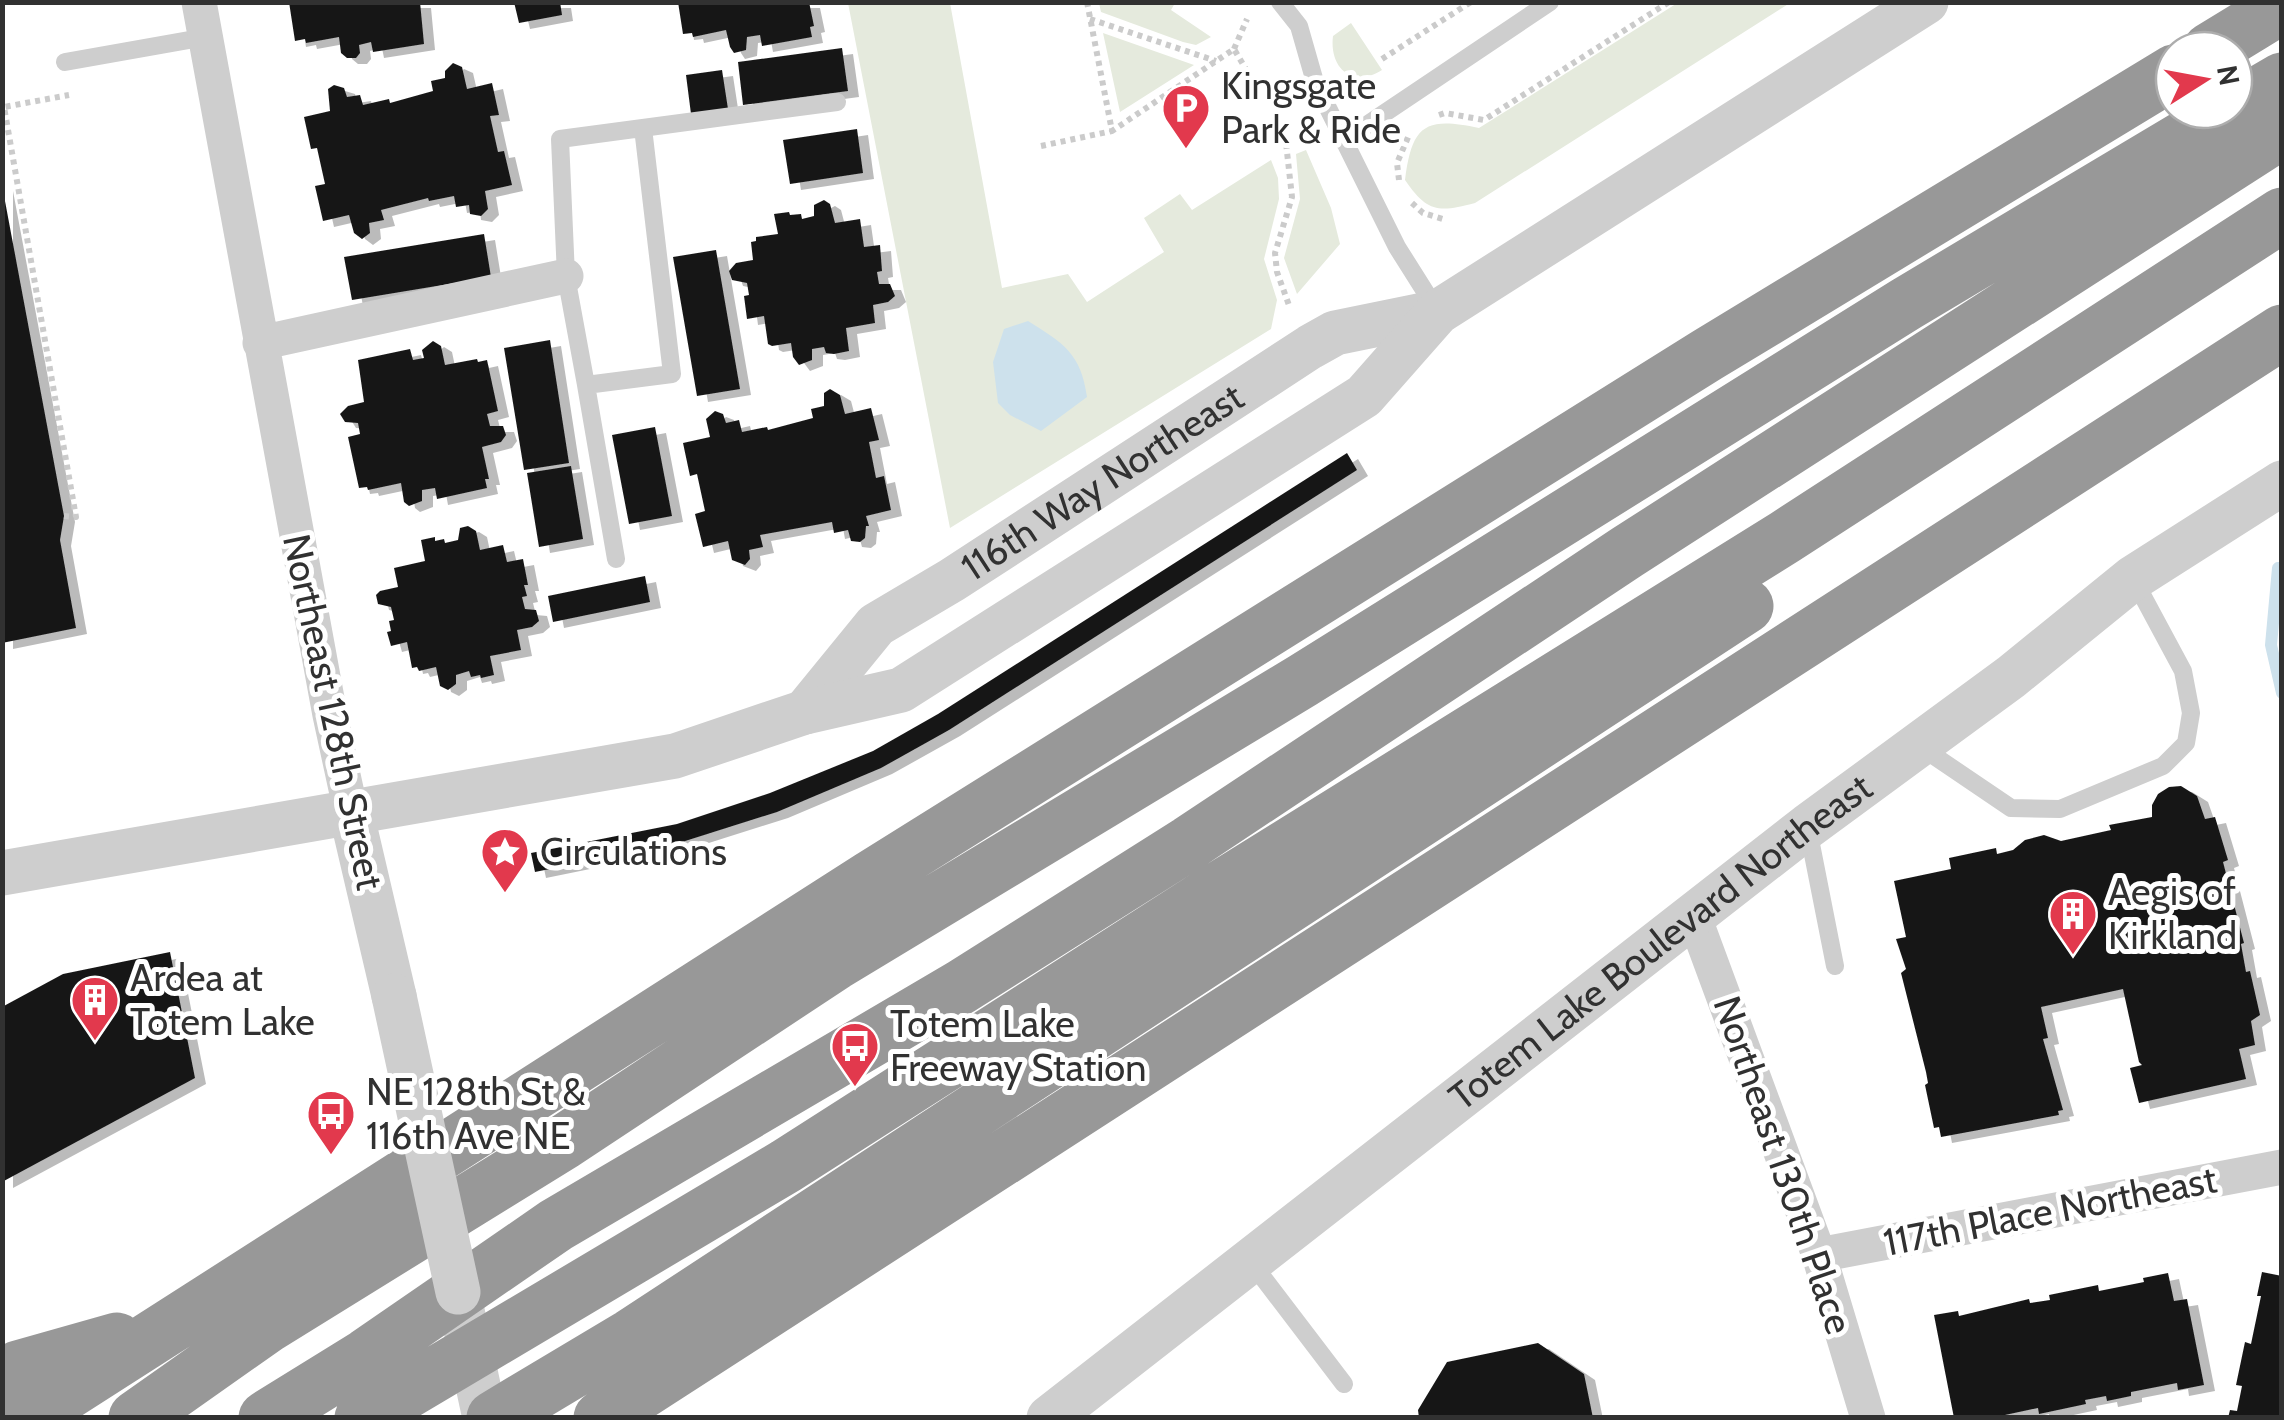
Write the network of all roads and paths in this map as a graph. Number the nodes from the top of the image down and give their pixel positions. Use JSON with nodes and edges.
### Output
{"nodes":[{"id":1,"x":1087,"y":2,"type":"edge"},
{"id":2,"x":1280,"y":2,"type":"edge"},
{"id":3,"x":1470,"y":2,"type":"edge"},
{"id":4,"x":1550,"y":2,"type":"edge"},
{"id":5,"x":1669,"y":2,"type":"edge"},
{"id":6,"x":1926,"y":2,"type":"edge"},
{"id":7,"x":2282,"y":6,"type":"edge"},
{"id":8,"x":1247,"y":19,"type":"dead end"},
{"id":9,"x":202,"y":20,"type":"edge"},
{"id":10,"x":1090,"y":20,"type":"junction"},
{"id":11,"x":2243,"y":30,"type":"edge"},
{"id":12,"x":1234,"y":49,"type":"junction"},
{"id":13,"x":1382,"y":59,"type":"dead end"},
{"id":14,"x":1217,"y":61,"type":"junction"},
{"id":15,"x":65,"y":62,"type":"dead end"},
{"id":16,"x":2282,"y":80,"type":"edge"},
{"id":17,"x":1254,"y":83,"type":"dead end"},
{"id":18,"x":2154,"y":84,"type":"edge"},
{"id":19,"x":72,"y":94,"type":"dead end"},
{"id":20,"x":2254,"y":97,"type":"edge"},
{"id":21,"x":837,"y":102,"type":"dead end"},
{"id":22,"x":1431,"y":118,"type":"dead end"},
{"id":23,"x":1417,"y":124,"type":"dead end"},
{"id":24,"x":643,"y":128,"type":"junction"},
{"id":25,"x":2198,"y":130,"type":"edge"},
{"id":26,"x":1112,"y":131,"type":"junction"},
{"id":27,"x":2282,"y":131,"type":"edge"},
{"id":28,"x":1285,"y":134,"type":"dead end"},
{"id":29,"x":1343,"y":141,"type":"junction"},
{"id":30,"x":1041,"y":146,"type":"dead end"},
{"id":31,"x":1400,"y":184,"type":"dead end"},
{"id":32,"x":1408,"y":200,"type":"dead end"},
{"id":33,"x":2282,"y":215,"type":"edge"},
{"id":34,"x":1446,"y":220,"type":"dead end"},
{"id":35,"x":2282,"y":256,"type":"edge"},
{"id":36,"x":566,"y":276,"type":"junction"},
{"id":37,"x":1438,"y":312,"type":"junction"},
{"id":38,"x":1295,"y":320,"type":"dead end"},
{"id":39,"x":2282,"y":332,"type":"edge"},
{"id":40,"x":260,"y":343,"type":"junction"},
{"id":41,"x":586,"y":385,"type":"junction"},
{"id":42,"x":2282,"y":483,"type":"edge"},
{"id":43,"x":64,"y":516,"type":"dead end"},
{"id":44,"x":616,"y":559,"type":"dead end"},
{"id":45,"x":2133,"y":578,"type":"junction"},
{"id":46,"x":806,"y":712,"type":"junction"},
{"id":47,"x":1918,"y":744,"type":"junction"},
{"id":48,"x":350,"y":812,"type":"junction"},
{"id":49,"x":1808,"y":826,"type":"junction"},
{"id":50,"x":2,"y":874,"type":"edge"},
{"id":51,"x":1694,"y":914,"type":"junction"},
{"id":52,"x":1835,"y":966,"type":"dead end"},
{"id":53,"x":2282,"y":1166,"type":"edge"},
{"id":54,"x":1819,"y":1255,"type":"junction"},
{"id":55,"x":1251,"y":1262,"type":"junction"},
{"id":56,"x":458,"y":1292,"type":"junction"},
{"id":57,"x":178,"y":1323,"type":"junction"},
{"id":58,"x":471,"y":1352,"type":"junction"},
{"id":59,"x":2,"y":1377,"type":"edge"},
{"id":60,"x":1344,"y":1384,"type":"dead end"},
{"id":61,"x":27,"y":1418,"type":"edge"},
{"id":62,"x":136,"y":1418,"type":"edge"},
{"id":63,"x":266,"y":1418,"type":"edge"},
{"id":64,"x":362,"y":1418,"type":"edge"},
{"id":65,"x":485,"y":1418,"type":"edge"},
{"id":66,"x":494,"y":1418,"type":"edge"},
{"id":67,"x":601,"y":1418,"type":"edge"},
{"id":68,"x":1048,"y":1418,"type":"edge"},
{"id":69,"x":1868,"y":1418,"type":"edge"}],
"edges":[{"from":1,"to":10,"type":"path"},
{"from":2,"to":29,"type":"lane"},
{"from":3,"to":13,"type":"path"},
{"from":4,"to":29,"type":"lane"},
{"from":5,"to":22,"type":"path"},
{"from":6,"to":37,"type":"street","name":"116th Way Northeast"},
{"from":7,"to":11,"type":"highway"},
{"from":8,"to":12,"type":"path"},
{"from":9,"to":15,"type":"lane"},
{"from":9,"to":40,"type":"street","name":"Northeast 128th Street"},
{"from":10,"to":14,"type":"path"},
{"from":10,"to":26,"type":"path"},
{"from":12,"to":14,"type":"path"},
{"from":12,"to":17,"type":"path"},
{"from":14,"to":26,"type":"path"},
{"from":16,"to":20,"type":"highway"},
{"from":18,"to":57,"type":"highway"},
{"from":19,"to":43,"type":"path"},
{"from":21,"to":24,"type":"lane"},
{"from":23,"to":31,"type":"path"},
{"from":24,"to":36,"type":"lane"},
{"from":24,"to":41,"type":"lane"},
{"from":25,"to":62,"type":"highway"},
{"from":26,"to":30,"type":"path"},
{"from":27,"to":56,"type":"highway"},
{"from":28,"to":38,"type":"path"},
{"from":29,"to":37,"type":"lane"},
{"from":32,"to":34,"type":"path"},
{"from":33,"to":58,"type":"highway"},
{"from":35,"to":66,"type":"highway"},
{"from":36,"to":40,"type":"street"},
{"from":36,"to":41,"type":"lane"},
{"from":37,"to":46,"type":"street","name":"116th Way Northeast"},
{"from":37,"to":46,"type":"street","name":"116th Way Northeast"},
{"from":39,"to":67,"type":"highway"},
{"from":40,"to":48,"type":"street","name":"Northeast 128th Street"},
{"from":41,"to":44,"type":"lane"},
{"from":42,"to":45,"type":"street","name":"Totem Lake Boulevard Northeast"},
{"from":45,"to":47,"type":"street","name":"Totem Lake Boulevard Northeast"},
{"from":45,"to":47,"type":"lane"},
{"from":46,"to":48,"type":"street","name":"116th Way Northeast"},
{"from":47,"to":49,"type":"street","name":"Totem Lake Boulevard Northeast"},
{"from":48,"to":50,"type":"street","name":"116th Way Northeast"},
{"from":48,"to":56,"type":"street","name":"Northeast 128th Street","bridge":true},
{"from":49,"to":51,"type":"street","name":"Totem Lake Boulevard Northeast"},
{"from":49,"to":52,"type":"lane"},
{"from":51,"to":54,"type":"street","name":"Northeast 130th Place"},
{"from":51,"to":55,"type":"street","name":"Totem Lake Boulevard Northeast"},
{"from":53,"to":54,"type":"street","name":"117th Place Northeast"},
{"from":54,"to":69,"type":"street","name":"Northeast 130th Place"},
{"from":55,"to":60,"type":"lane"},
{"from":55,"to":68,"type":"street","name":"Totem Lake Boulevard Northeast"},
{"from":56,"to":58,"type":"street","name":"Northeast 128th Street"},
{"from":56,"to":63,"type":"highway"},
{"from":57,"to":59,"type":"highway"},
{"from":57,"to":61,"type":"highway"},
{"from":58,"to":64,"type":"highway"},
{"from":58,"to":65,"type":"street","name":"Northeast 128th Street"}]}
